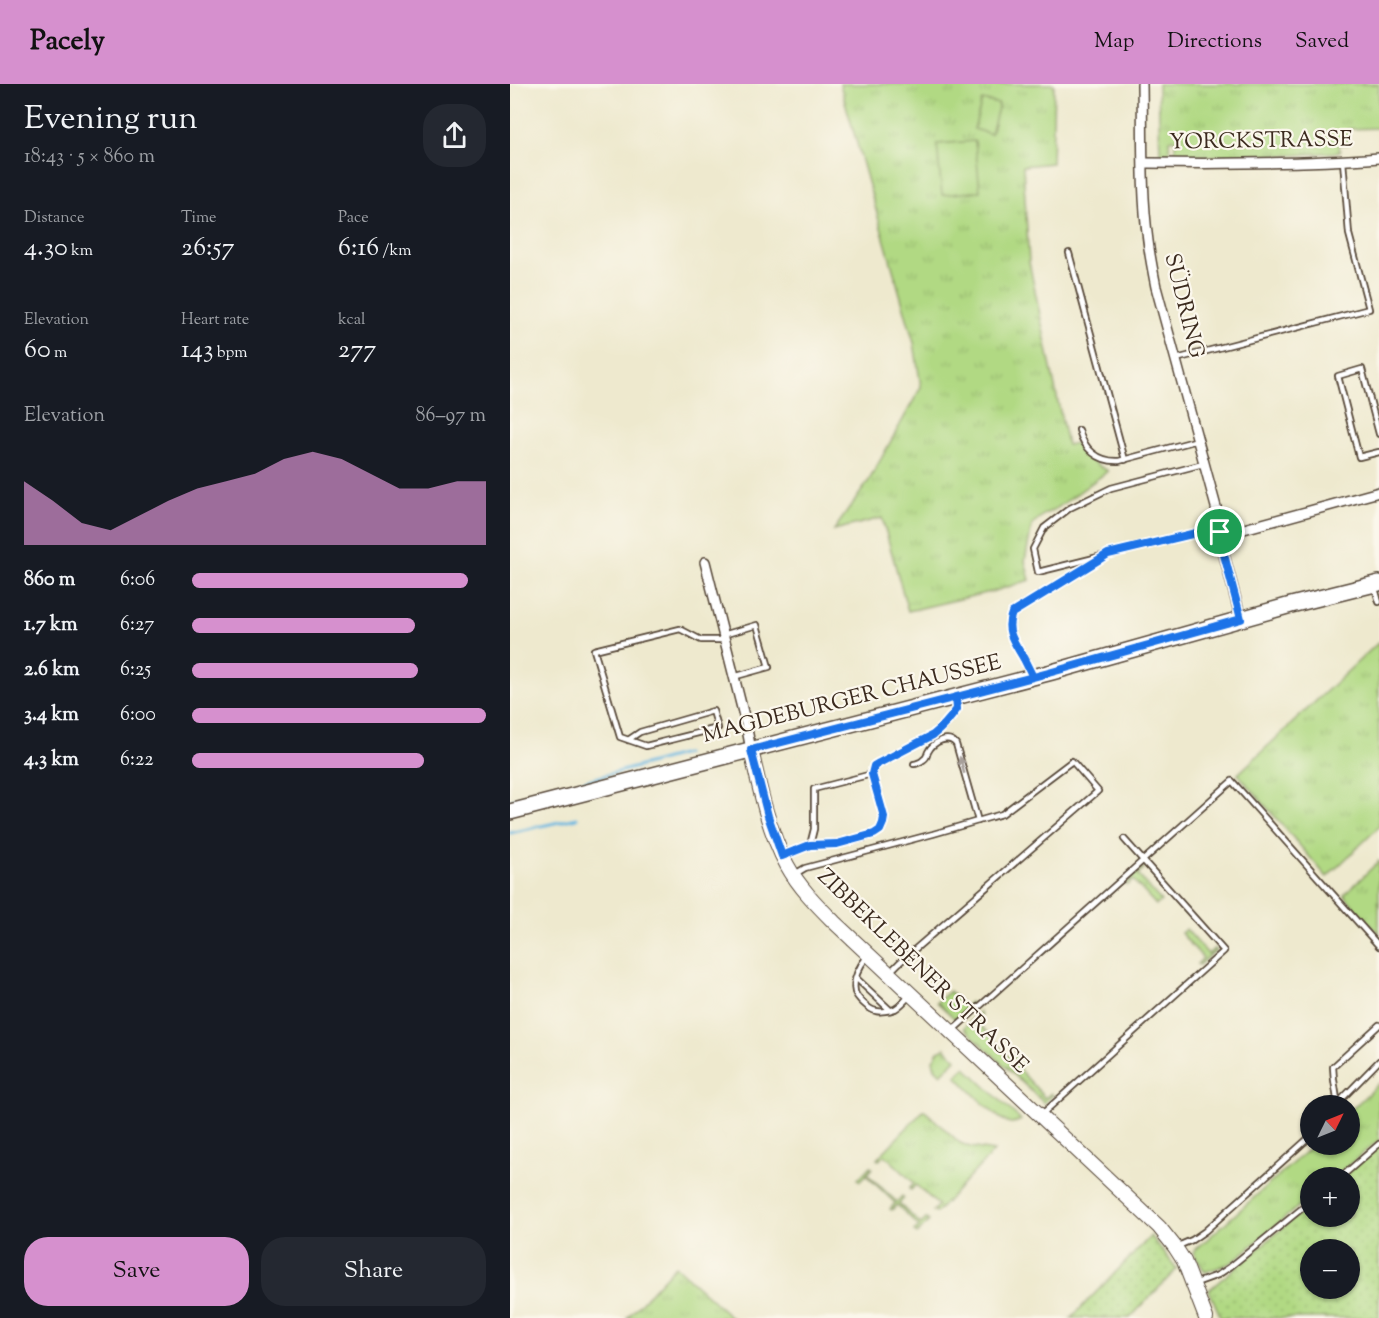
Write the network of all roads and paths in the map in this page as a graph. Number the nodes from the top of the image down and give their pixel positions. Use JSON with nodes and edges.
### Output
{"nodes":[{"id":1,"x":1142,"y":84,"type":"edge"},
{"id":2,"x":1379,"y":158,"type":"edge"},
{"id":3,"x":1343,"y":160,"type":"junction"},
{"id":4,"x":1144,"y":164,"type":"junction"},
{"id":5,"x":1069,"y":253,"type":"dead end"},
{"id":6,"x":1176,"y":359,"type":"junction"},
{"id":7,"x":1079,"y":430,"type":"dead end"},
{"id":8,"x":1379,"y":434,"type":"edge"},
{"id":9,"x":1198,"y":440,"type":"junction"},
{"id":10,"x":1379,"y":452,"type":"edge"},
{"id":11,"x":1125,"y":460,"type":"junction"},
{"id":12,"x":1204,"y":464,"type":"junction"},
{"id":13,"x":1379,"y":492,"type":"edge"},
{"id":14,"x":1220,"y":532,"type":"junction"},
{"id":15,"x":1108,"y":554,"type":"junction"},
{"id":16,"x":705,"y":562,"type":"dead end"},
{"id":17,"x":1376,"y":583,"type":"edge"},
{"id":18,"x":1379,"y":602,"type":"edge"},
{"id":19,"x":1241,"y":619,"type":"junction"},
{"id":20,"x":723,"y":638,"type":"junction"},
{"id":21,"x":733,"y":677,"type":"junction"},
{"id":22,"x":1033,"y":677,"type":"junction"},
{"id":23,"x":956,"y":697,"type":"junction"},
{"id":24,"x":628,"y":740,"type":"junction"},
{"id":25,"x":751,"y":750,"type":"junction"},
{"id":26,"x":914,"y":764,"type":"dead end"},
{"id":27,"x":872,"y":774,"type":"junction"},
{"id":28,"x":510,"y":812,"type":"edge"},
{"id":29,"x":978,"y":821,"type":"junction"},
{"id":30,"x":1124,"y":839,"type":"dead end"},
{"id":31,"x":810,"y":845,"type":"junction"},
{"id":32,"x":782,"y":856,"type":"junction"},
{"id":33,"x":1143,"y":860,"type":"junction"},
{"id":34,"x":793,"y":875,"type":"junction"},
{"id":35,"x":1379,"y":946,"type":"edge"},
{"id":36,"x":869,"y":955,"type":"junction"},
{"id":37,"x":889,"y":973,"type":"junction"},
{"id":38,"x":856,"y":978,"type":"junction"},
{"id":39,"x":911,"y":994,"type":"junction"},
{"id":40,"x":890,"y":1010,"type":"junction"},
{"id":41,"x":1379,"y":1025,"type":"edge"},
{"id":42,"x":951,"y":1031,"type":"junction"},
{"id":43,"x":1379,"y":1061,"type":"edge"},
{"id":44,"x":1336,"y":1095,"type":"edge"},
{"id":45,"x":1347,"y":1095,"type":"edge"},
{"id":46,"x":1040,"y":1115,"type":"junction"},
{"id":47,"x":1379,"y":1144,"type":"edge"},
{"id":48,"x":1300,"y":1146,"type":"edge"},
{"id":49,"x":1353,"y":1167,"type":"edge"},
{"id":50,"x":1300,"y":1211,"type":"edge"},
{"id":51,"x":1175,"y":1247,"type":"junction"},
{"id":52,"x":1193,"y":1284,"type":"junction"},
{"id":53,"x":1206,"y":1318,"type":"edge"}],
"edges":[{"from":1,"to":4,"type":"street","name":"SÜDRING"},
{"from":2,"to":3,"type":"street","name":"YORCKSTRASSE"},
{"from":3,"to":4,"type":"street","name":"YORCKSTRASSE"},
{"from":3,"to":6,"type":"lane"},
{"from":4,"to":6,"type":"street","name":"SÜDRING"},
{"from":5,"to":11,"type":"lane"},
{"from":6,"to":9,"type":"street","name":"SÜDRING"},
{"from":7,"to":11,"type":"lane"},
{"from":8,"to":10,"type":"lane"},
{"from":9,"to":11,"type":"lane"},
{"from":9,"to":12,"type":"street","name":"SÜDRING"},
{"from":12,"to":14,"type":"street","name":"SÜDRING"},
{"from":12,"to":15,"type":"lane"},
{"from":13,"to":14,"type":"street"},
{"from":14,"to":15,"type":"lane"},
{"from":14,"to":19,"type":"street","name":"SÜDRING"},
{"from":15,"to":22,"type":"lane"},
{"from":16,"to":20,"type":"street","name":"ZIBBEKLEBENER STRASSE"},
{"from":17,"to":18,"type":"lane"},
{"from":17,"to":19,"type":"main road","name":"MAGDEBURGER CHAUSSEE"},
{"from":19,"to":22,"type":"main road","name":"MAGDEBURGER CHAUSSEE"},
{"from":20,"to":21,"type":"street","name":"ZIBBEKLEBENER STRASSE"},
{"from":20,"to":21,"type":"lane"},
{"from":20,"to":24,"type":"lane"},
{"from":21,"to":25,"type":"street","name":"ZIBBEKLEBENER STRASSE"},
{"from":22,"to":23,"type":"main road","name":"MAGDEBURGER CHAUSSEE"},
{"from":23,"to":25,"type":"main road","name":"MAGDEBURGER CHAUSSEE"},
{"from":23,"to":27,"type":"lane"},
{"from":24,"to":24,"type":"lane"},
{"from":25,"to":28,"type":"main road","name":"MAGDEBURGER CHAUSSEE"},
{"from":25,"to":32,"type":"street","name":"ZIBBEKLEBENER STRASSE"},
{"from":29,"to":26,"type":"lane","one_way":true},
{"from":27,"to":31,"type":"lane"},
{"from":27,"to":31,"type":"lane"},
{"from":29,"to":34,"type":"lane"},
{"from":29,"to":37,"type":"lane"},
{"from":30,"to":33,"type":"lane"},
{"from":31,"to":32,"type":"lane"},
{"from":32,"to":34,"type":"street","name":"ZIBBEKLEBENER STRASSE"},
{"from":33,"to":35,"type":"lane"},
{"from":33,"to":42,"type":"lane"},
{"from":33,"to":46,"type":"lane"},
{"from":34,"to":36,"type":"street","name":"ZIBBEKLEBENER STRASSE"},
{"from":36,"to":37,"type":"street","name":"ZIBBEKLEBENER STRASSE"},
{"from":36,"to":38,"type":"lane"},
{"from":37,"to":39,"type":"street","name":"ZIBBEKLEBENER STRASSE"},
{"from":38,"to":40,"type":"lane"},
{"from":38,"to":40,"type":"lane"},
{"from":39,"to":40,"type":"lane"},
{"from":39,"to":42,"type":"street","name":"ZIBBEKLEBENER STRASSE"},
{"from":41,"to":44,"type":"lane"},
{"from":42,"to":46,"type":"street","name":"ZIBBEKLEBENER STRASSE"},
{"from":43,"to":45,"type":"lane"},
{"from":46,"to":51,"type":"street","name":"ZIBBEKLEBENER STRASSE"},
{"from":47,"to":49,"type":"lane"},
{"from":48,"to":51,"type":"lane"},
{"from":50,"to":52,"type":"lane"},
{"from":51,"to":52,"type":"street","name":"ZIBBEKLEBENER STRASSE"},
{"from":52,"to":53,"type":"street","name":"ZIBBEKLEBENER STRASSE"}]}
